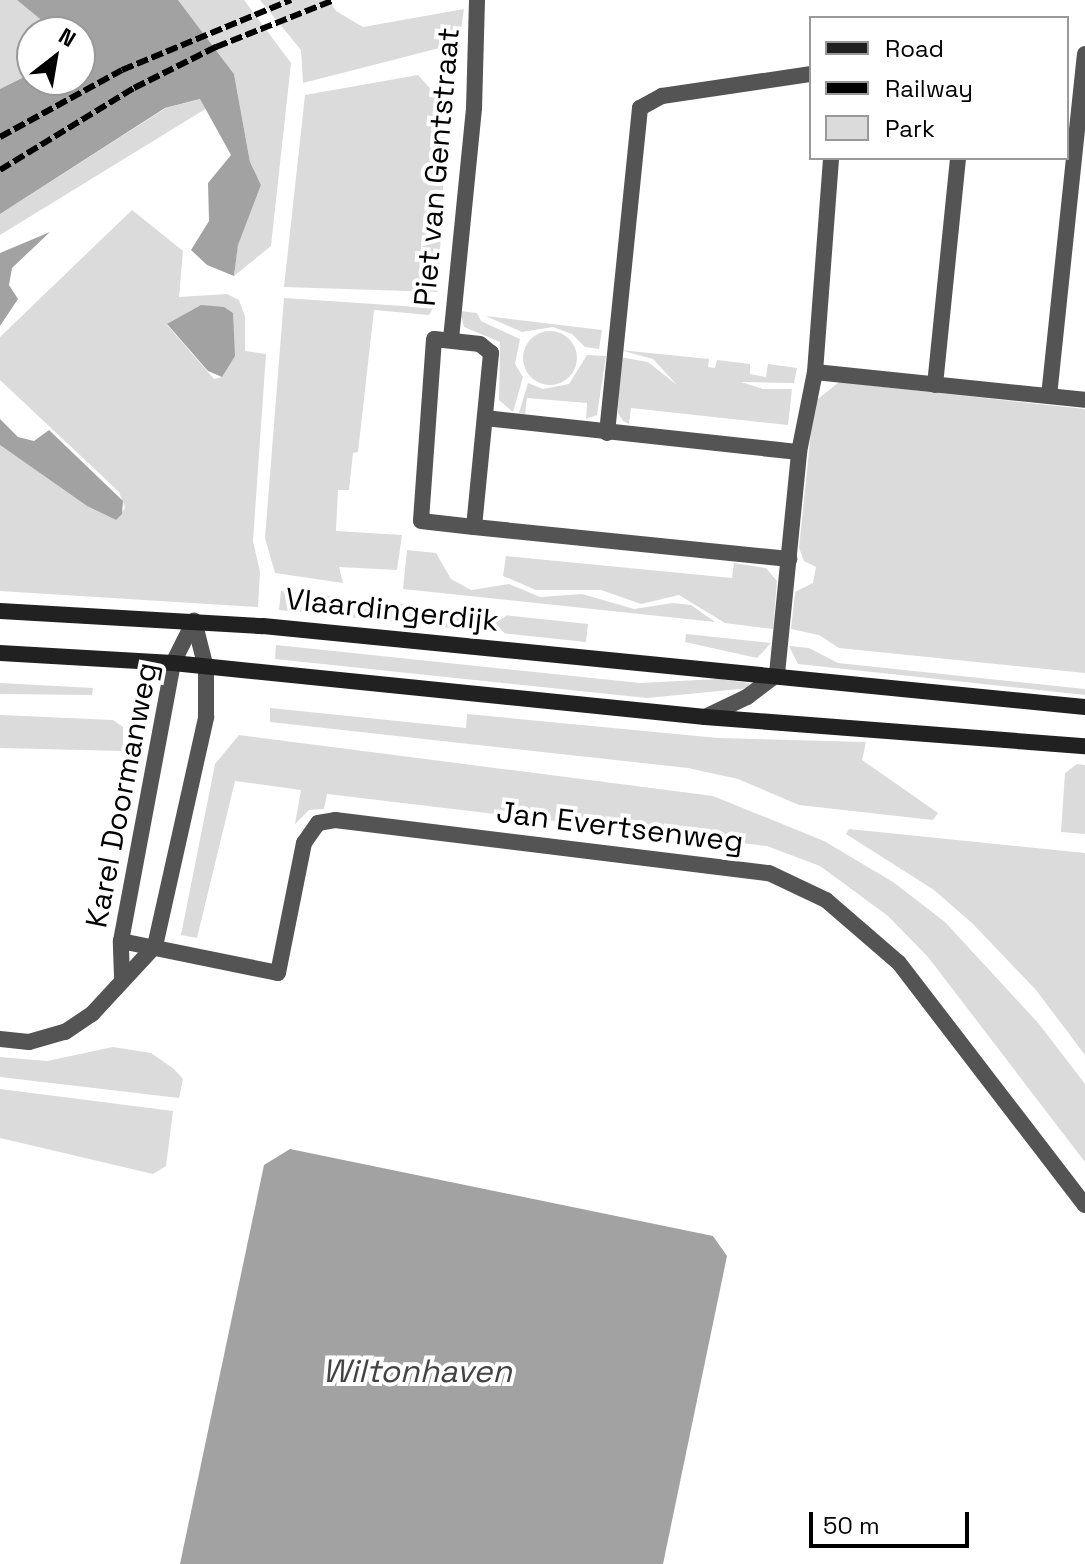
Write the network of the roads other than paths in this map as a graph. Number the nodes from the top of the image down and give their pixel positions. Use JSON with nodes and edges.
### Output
{"nodes":[{"id":1,"x":477,"y":0,"type":"edge"},
{"id":2,"x":1085,"y":54,"type":"edge"},
{"id":3,"x":809,"y":74,"type":"edge"},
{"id":4,"x":1074,"y":87,"type":"edge"},
{"id":5,"x":1069,"y":149,"type":"edge"},
{"id":6,"x":831,"y":160,"type":"edge"},
{"id":7,"x":958,"y":160,"type":"edge"},
{"id":8,"x":1068,"y":160,"type":"edge"},
{"id":9,"x":451,"y":339,"type":"junction"},
{"id":10,"x":815,"y":372,"type":"junction"},
{"id":11,"x":935,"y":385,"type":"junction"},
{"id":12,"x":1049,"y":396,"type":"junction"},
{"id":13,"x":1085,"y":400,"type":"edge"},
{"id":14,"x":485,"y":418,"type":"junction"},
{"id":15,"x":607,"y":433,"type":"junction"},
{"id":16,"x":799,"y":452,"type":"junction"},
{"id":17,"x":474,"y":527,"type":"junction"},
{"id":18,"x":789,"y":559,"type":"junction"},
{"id":19,"x":0,"y":611,"type":"edge"},
{"id":20,"x":194,"y":621,"type":"junction"},
{"id":21,"x":0,"y":653,"type":"edge"},
{"id":22,"x":173,"y":663,"type":"junction"},
{"id":23,"x":206,"y":668,"type":"junction"},
{"id":24,"x":777,"y":674,"type":"junction"},
{"id":25,"x":1085,"y":707,"type":"edge"},
{"id":26,"x":705,"y":717,"type":"junction"},
{"id":27,"x":1085,"y":746,"type":"edge"},
{"id":28,"x":121,"y":941,"type":"junction"},
{"id":29,"x":155,"y":946,"type":"junction"},
{"id":30,"x":122,"y":977,"type":"junction"},
{"id":31,"x":0,"y":1039,"type":"edge"},
{"id":32,"x":1085,"y":1205,"type":"edge"}],
"edges":[{"from":1,"to":9,"type":"street","name":"Piet van Gentstraat"},
{"from":2,"to":4,"type":"street"},
{"from":3,"to":15,"type":"street"},
{"from":4,"to":5,"type":"street"},
{"from":6,"to":10,"type":"street"},
{"from":7,"to":11,"type":"street"},
{"from":8,"to":12,"type":"street"},
{"from":9,"to":14,"type":"street"},
{"from":9,"to":17,"type":"street"},
{"from":10,"to":11,"type":"street"},
{"from":10,"to":16,"type":"street"},
{"from":11,"to":12,"type":"street"},
{"from":12,"to":13,"type":"street"},
{"from":14,"to":15,"type":"street"},
{"from":14,"to":17,"type":"street"},
{"from":15,"to":16,"type":"street"},
{"from":16,"to":18,"type":"street"},
{"from":17,"to":18,"type":"street"},
{"from":18,"to":24,"type":"street"},
{"from":19,"to":20,"type":"main road","name":"Vlaardingerdijk"},
{"from":20,"to":22,"type":"street","name":"Karel Doormanweg"},
{"from":20,"to":23,"type":"street","name":"Karel Doormanweg"},
{"from":20,"to":24,"type":"main road","name":"Vlaardingerdijk"},
{"from":21,"to":22,"type":"main road"},
{"from":22,"to":23,"type":"main road"},
{"from":22,"to":28,"type":"street","name":"Karel Doormanweg"},
{"from":23,"to":26,"type":"main road"},
{"from":23,"to":29,"type":"street","name":"Karel Doormanweg"},
{"from":24,"to":25,"type":"main road","name":"Vlaardingerdijk"},
{"from":24,"to":26,"type":"street"},
{"from":26,"to":27,"type":"main road"},
{"from":28,"to":29,"type":"street","name":"Jan Evertsenweg"},
{"from":28,"to":30,"type":"street","name":"Karel Doormanweg"},
{"from":29,"to":30,"type":"street","name":"Karel Doormanweg"},
{"from":29,"to":32,"type":"street","name":"Jan Evertsenweg"},
{"from":30,"to":31,"type":"street","name":"Karel Doormanweg"}]}
